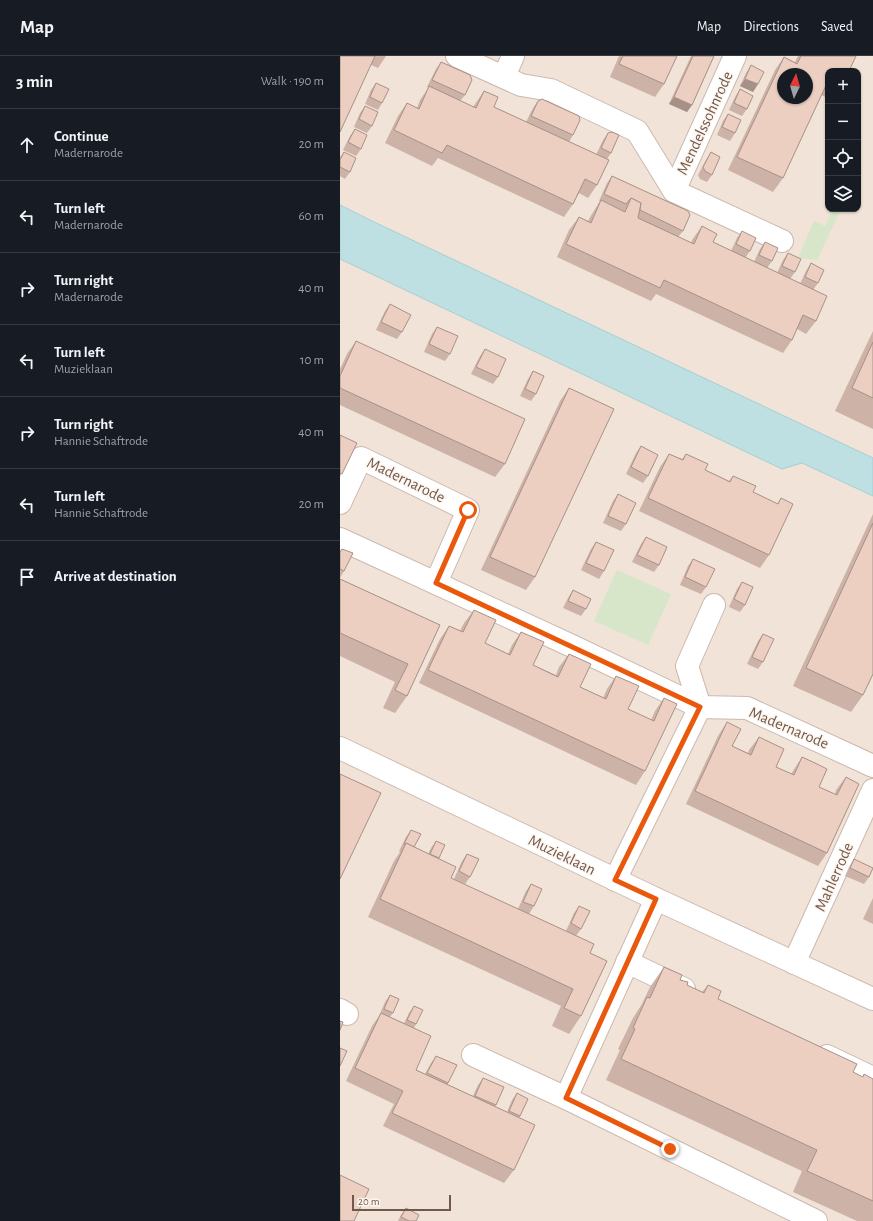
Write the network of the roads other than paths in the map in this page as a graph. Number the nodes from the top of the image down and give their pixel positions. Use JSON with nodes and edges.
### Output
{"nodes":[{"id":1,"x":457,"y":56,"type":"edge"},
{"id":2,"x":514,"y":56,"type":"edge"},
{"id":3,"x":735,"y":56,"type":"edge"},
{"id":4,"x":504,"y":78,"type":"junction"},
{"id":5,"x":674,"y":191,"type":"junction"},
{"id":6,"x":782,"y":241,"type":"dead end"},
{"id":7,"x":340,"y":503,"type":"edge"},
{"id":8,"x":340,"y":539,"type":"edge"},
{"id":9,"x":436,"y":583,"type":"junction"},
{"id":10,"x":714,"y":605,"type":"dead end"},
{"id":11,"x":700,"y":707,"type":"junction"},
{"id":12,"x":340,"y":748,"type":"edge"},
{"id":13,"x":873,"y":766,"type":"edge"},
{"id":14,"x":873,"y":790,"type":"edge"},
{"id":15,"x":615,"y":880,"type":"junction"},
{"id":16,"x":656,"y":899,"type":"junction"},
{"id":17,"x":627,"y":962,"type":"junction"},
{"id":18,"x":794,"y":963,"type":"junction"},
{"id":19,"x":704,"y":999,"type":"edge"},
{"id":20,"x":873,"y":999,"type":"edge"},
{"id":21,"x":810,"y":1048,"type":"edge"},
{"id":22,"x":473,"y":1055,"type":"dead end"},
{"id":23,"x":873,"y":1078,"type":"edge"},
{"id":24,"x":566,"y":1098,"type":"junction"},
{"id":25,"x":816,"y":1221,"type":"edge"}],
"edges":[{"from":1,"to":4,"type":"street","name":"Mendelssohnrode"},
{"from":2,"to":4,"type":"street"},
{"from":3,"to":5,"type":"street","name":"Mendelssohnrode"},
{"from":4,"to":5,"type":"street","name":"Mendelssohnrode"},
{"from":5,"to":6,"type":"street","name":"Mendelssohnrode"},
{"from":7,"to":9,"type":"street","name":"Madernarode"},
{"from":8,"to":9,"type":"street","name":"Madernarode"},
{"from":9,"to":11,"type":"street","name":"Madernarode"},
{"from":10,"to":11,"type":"street"},
{"from":11,"to":13,"type":"street","name":"Madernarode"},
{"from":11,"to":15,"type":"street"},
{"from":12,"to":15,"type":"street","name":"Muzieklaan"},
{"from":14,"to":18,"type":"street","name":"Mahlerrode"},
{"from":15,"to":16,"type":"street","name":"Muzieklaan"},
{"from":16,"to":17,"type":"street"},
{"from":16,"to":18,"type":"street","name":"Muzieklaan"},
{"from":17,"to":19,"type":"street"},
{"from":17,"to":24,"type":"street"},
{"from":18,"to":20,"type":"street","name":"Muzieklaan"},
{"from":21,"to":23,"type":"street"},
{"from":22,"to":24,"type":"street"},
{"from":24,"to":25,"type":"street"}]}
